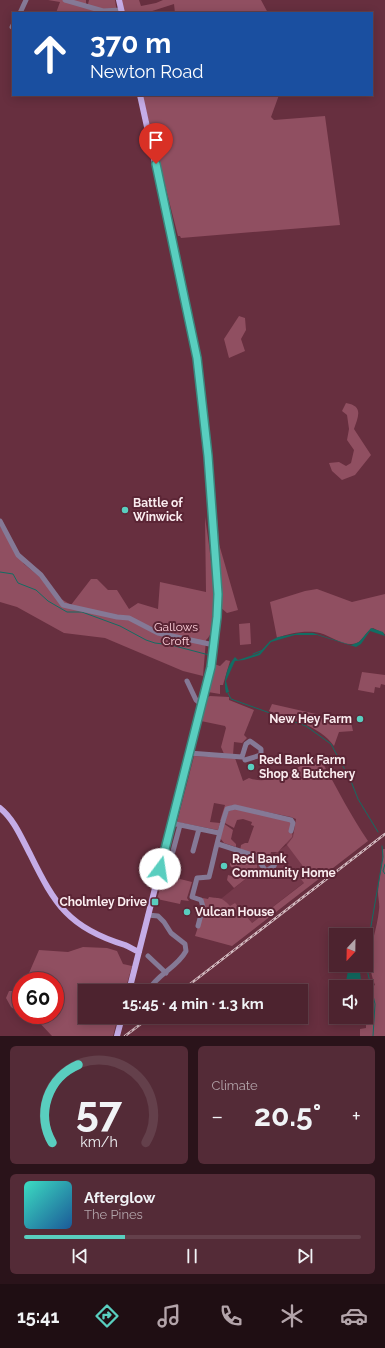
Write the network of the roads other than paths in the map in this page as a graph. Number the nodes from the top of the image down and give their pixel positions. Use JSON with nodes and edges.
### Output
{"nodes":[{"id":1,"x":26,"y":0,"type":"edge"},
{"id":2,"x":65,"y":0,"type":"edge"},
{"id":3,"x":119,"y":0,"type":"edge"},
{"id":4,"x":121,"y":11,"type":"edge"},
{"id":5,"x":20,"y":12,"type":"edge"},
{"id":6,"x":140,"y":96,"type":"edge"},
{"id":7,"x":0,"y":521,"type":"edge"},
{"id":8,"x":214,"y":645,"type":"junction"},
{"id":9,"x":187,"y":681,"type":"dead end"},
{"id":10,"x":201,"y":704,"type":"junction"},
{"id":11,"x":189,"y":753,"type":"junction"},
{"id":12,"x":245,"y":760,"type":"dead end"},
{"id":13,"x":0,"y":808,"type":"edge"},
{"id":14,"x":171,"y":823,"type":"junction"},
{"id":15,"x":180,"y":825,"type":"junction"},
{"id":16,"x":198,"y":829,"type":"junction"},
{"id":17,"x":291,"y":831,"type":"dead end"},
{"id":18,"x":219,"y":833,"type":"junction"},
{"id":19,"x":218,"y":844,"type":"junction"},
{"id":20,"x":193,"y":851,"type":"dead end"},
{"id":21,"x":255,"y":856,"type":"dead end"},
{"id":22,"x":169,"y":866,"type":"dead end"},
{"id":23,"x":148,"y":915,"type":"junction"},
{"id":24,"x":198,"y":926,"type":"dead end"},
{"id":25,"x":139,"y":949,"type":"junction"},
{"id":26,"x":186,"y":951,"type":"junction"},
{"id":27,"x":193,"y":952,"type":"dead end"},
{"id":28,"x":148,"y":956,"type":"dead end"},
{"id":29,"x":166,"y":973,"type":"junction"},
{"id":30,"x":131,"y":984,"type":"edge"},
{"id":31,"x":153,"y":984,"type":"edge"},
{"id":32,"x":120,"y":1024,"type":"edge"},
{"id":33,"x":117,"y":1036,"type":"edge"}],
"edges":[{"from":1,"to":5,"type":"street"},
{"from":2,"to":4,"type":"street"},
{"from":3,"to":4,"type":"main road"},
{"from":6,"to":8,"type":"main road"},
{"from":7,"to":8,"type":"street"},
{"from":8,"to":10,"type":"main road"},
{"from":9,"to":10,"type":"street"},
{"from":10,"to":11,"type":"main road"},
{"from":11,"to":12,"type":"street"},
{"from":11,"to":14,"type":"main road"},
{"from":13,"to":25,"type":"main road"},
{"from":14,"to":15,"type":"street"},
{"from":14,"to":23,"type":"main road"},
{"from":15,"to":16,"type":"street"},
{"from":15,"to":22,"type":"street"},
{"from":16,"to":18,"type":"street"},
{"from":16,"to":20,"type":"street"},
{"from":17,"to":18,"type":"street"},
{"from":18,"to":19,"type":"street"},
{"from":19,"to":21,"type":"street"},
{"from":19,"to":24,"type":"street"},
{"from":23,"to":25,"type":"main road"},
{"from":23,"to":26,"type":"street"},
{"from":25,"to":30,"type":"main road"},
{"from":26,"to":27,"type":"street"},
{"from":26,"to":29,"type":"street"},
{"from":28,"to":29,"type":"street"},
{"from":29,"to":31,"type":"street"},
{"from":32,"to":33,"type":"main road"}]}
